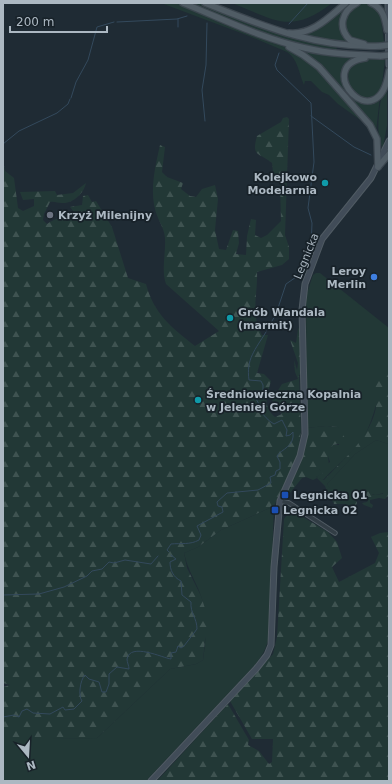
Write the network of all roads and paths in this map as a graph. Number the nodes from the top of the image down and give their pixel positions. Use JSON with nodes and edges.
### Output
{"nodes":[{"id":1,"x":183,"y":3,"type":"edge"},
{"id":2,"x":205,"y":3,"type":"edge"},
{"id":3,"x":346,"y":3,"type":"edge"},
{"id":4,"x":358,"y":3,"type":"edge"},
{"id":5,"x":371,"y":3,"type":"edge"},
{"id":6,"x":388,"y":3,"type":"edge"},
{"id":7,"x":389,"y":13,"type":"edge"},
{"id":8,"x":268,"y":28,"type":"junction"},
{"id":9,"x":387,"y":30,"type":"junction"},
{"id":10,"x":265,"y":36,"type":"junction"},
{"id":11,"x":389,"y":45,"type":"edge"},
{"id":12,"x":381,"y":46,"type":"junction"},
{"id":13,"x":389,"y":55,"type":"edge"},
{"id":14,"x":381,"y":56,"type":"junction"},
{"id":15,"x":389,"y":65,"type":"edge"},
{"id":16,"x":389,"y":71,"type":"edge"},
{"id":17,"x":389,"y":141,"type":"edge"},
{"id":18,"x":389,"y":154,"type":"edge"},
{"id":19,"x":378,"y":167,"type":"junction"},
{"id":20,"x":280,"y":500,"type":"junction"},
{"id":21,"x":335,"y":533,"type":"dead end"},
{"id":22,"x":151,"y":781,"type":"edge"}],
"edges":[{"from":1,"to":10,"type":"main road"},
{"from":2,"to":8,"type":"main road"},
{"from":3,"to":8,"type":"main road"},
{"from":4,"to":12,"type":"main road"},
{"from":5,"to":9,"type":"main road"},
{"from":6,"to":7,"type":"main road"},
{"from":7,"to":9,"type":"main road"},
{"from":8,"to":12,"type":"main road"},
{"from":9,"to":15,"type":"main road"},
{"from":10,"to":14,"type":"main road"},
{"from":10,"to":19,"type":"main road"},
{"from":11,"to":12,"type":"main road","bridge":true},
{"from":13,"to":14,"type":"main road","bridge":true},
{"from":14,"to":16,"type":"main road"},
{"from":17,"to":19,"type":"main road","name":"Legnicka"},
{"from":18,"to":19,"type":"main road"},
{"from":19,"to":20,"type":"main road","name":"Legnicka"},
{"from":20,"to":21,"type":"street"},
{"from":20,"to":22,"type":"main road","name":"Legnicka"}]}
